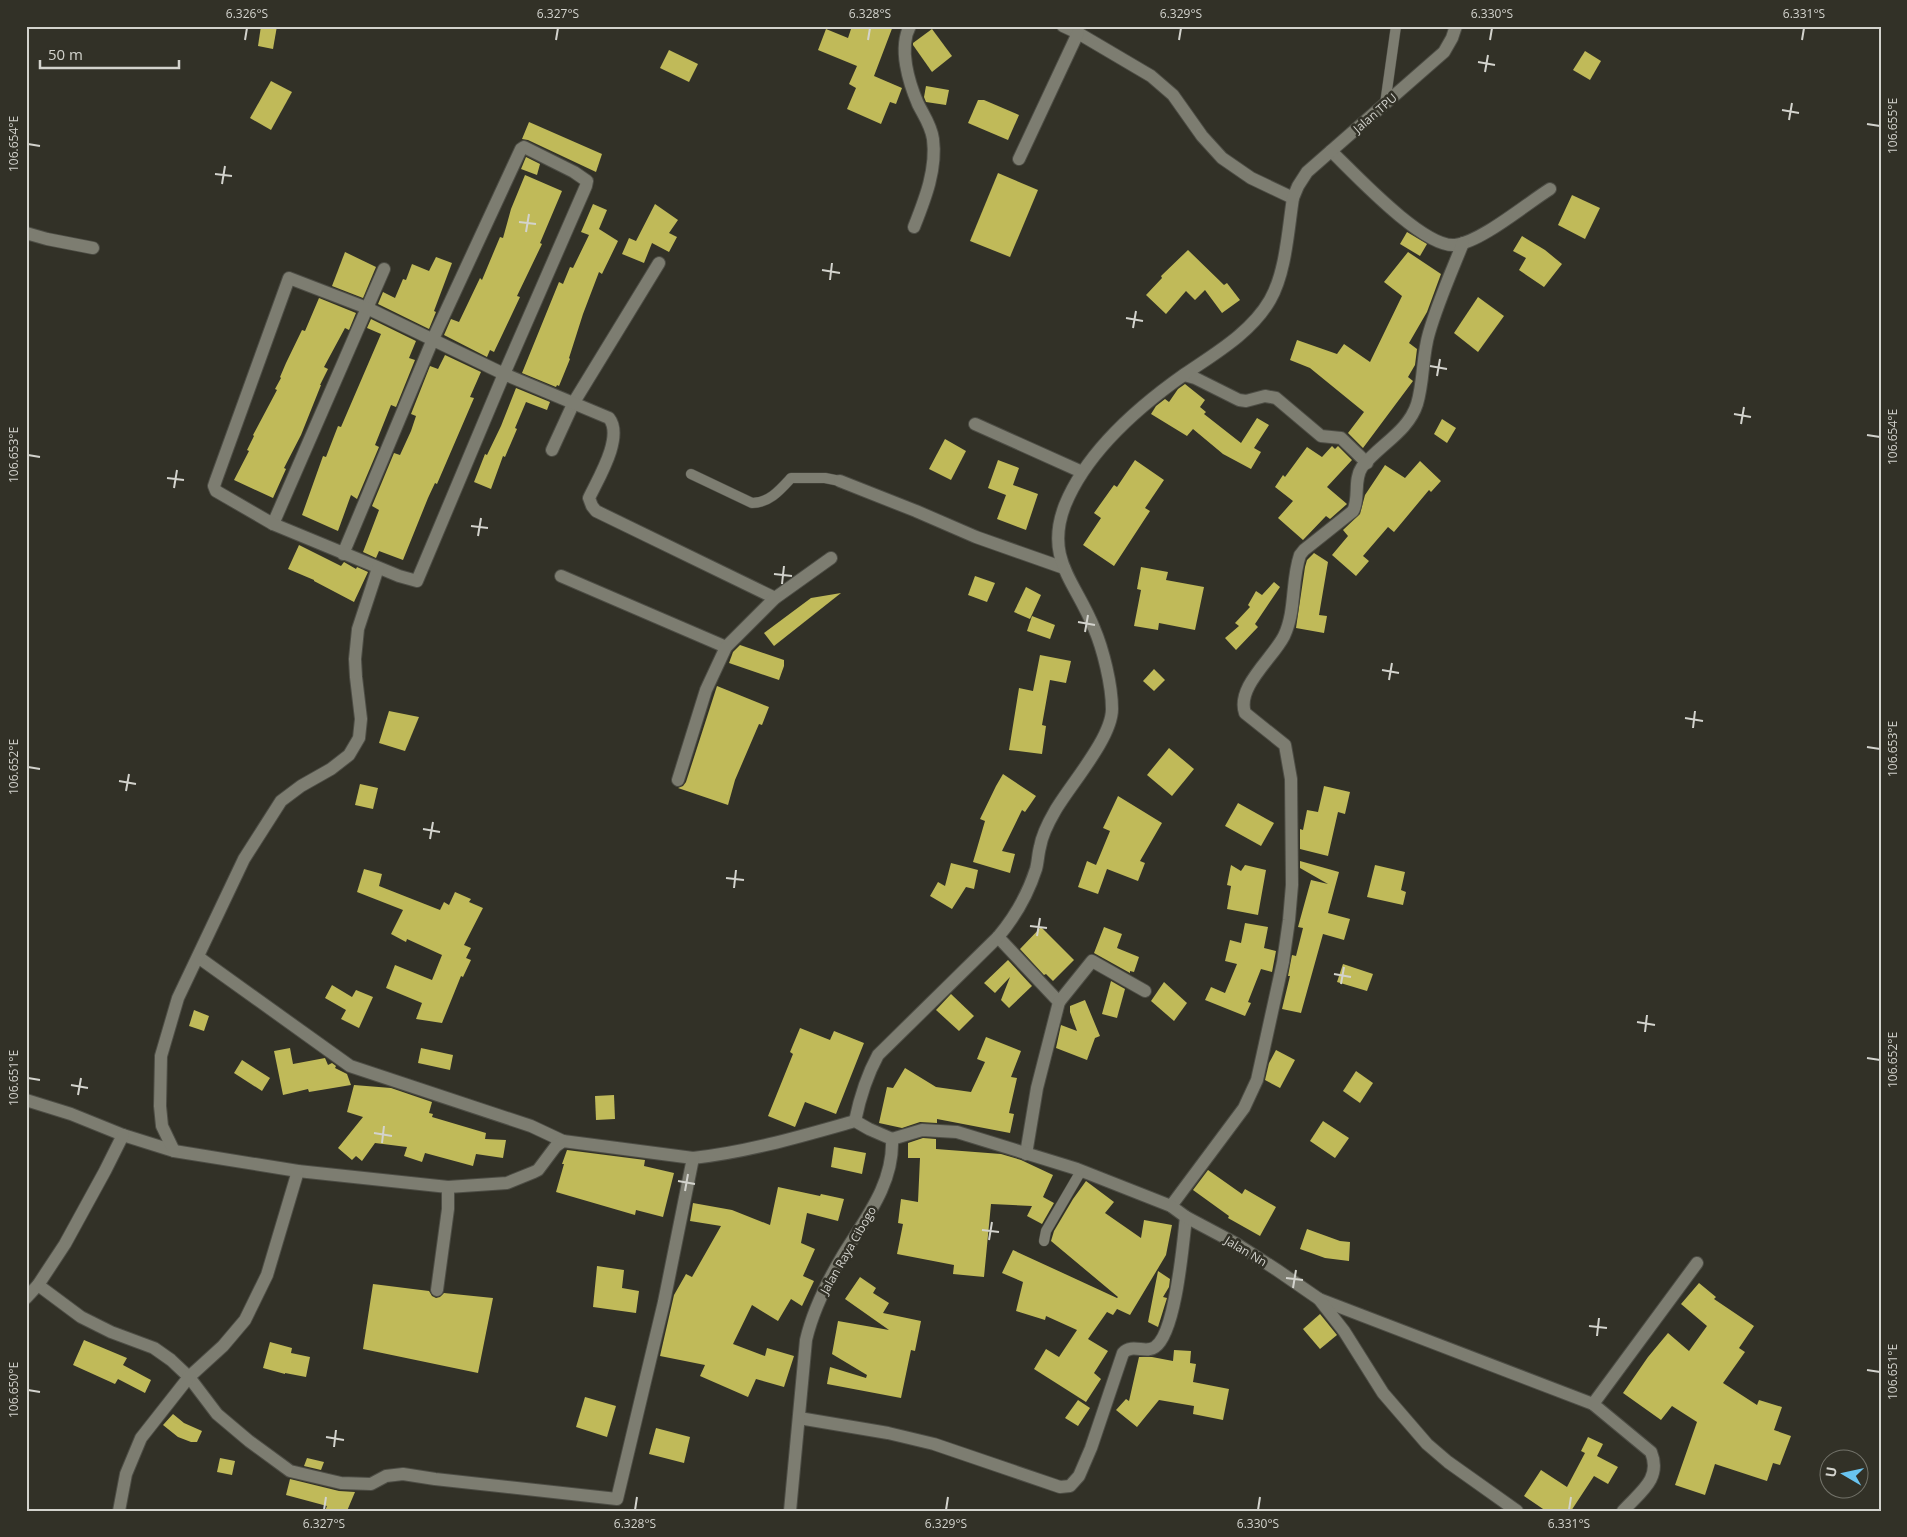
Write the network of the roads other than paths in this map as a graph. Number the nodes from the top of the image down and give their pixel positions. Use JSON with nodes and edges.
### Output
{"nodes":[{"id":1,"x":910,"y":26,"type":"edge"},
{"id":2,"x":1063,"y":26,"type":"edge"},
{"id":3,"x":1396,"y":26,"type":"edge"},
{"id":4,"x":1456,"y":26,"type":"edge"},
{"id":5,"x":1078,"y":33,"type":"junction"},
{"id":6,"x":1385,"y":104,"type":"junction"},
{"id":7,"x":1332,"y":151,"type":"junction"},
{"id":8,"x":1019,"y":159,"type":"dead end"},
{"id":9,"x":1550,"y":189,"type":"dead end"},
{"id":10,"x":1294,"y":198,"type":"junction"},
{"id":11,"x":914,"y":227,"type":"dead end"},
{"id":12,"x":26,"y":233,"type":"edge"},
{"id":13,"x":1463,"y":243,"type":"junction"},
{"id":14,"x":93,"y":248,"type":"dead end"},
{"id":15,"x":659,"y":263,"type":"dead end"},
{"id":16,"x":384,"y":269,"type":"dead end"},
{"id":17,"x":367,"y":308,"type":"junction"},
{"id":18,"x":433,"y":339,"type":"junction"},
{"id":19,"x":504,"y":374,"type":"junction"},
{"id":20,"x":1184,"y":375,"type":"junction"},
{"id":21,"x":574,"y":402,"type":"junction"},
{"id":22,"x":975,"y":424,"type":"dead end"},
{"id":23,"x":552,"y":450,"type":"dead end"},
{"id":24,"x":1367,"y":463,"type":"junction"},
{"id":25,"x":1082,"y":472,"type":"junction"},
{"id":26,"x":691,"y":474,"type":"dead end"},
{"id":27,"x":840,"y":481,"type":"joint"},
{"id":28,"x":273,"y":524,"type":"junction"},
{"id":29,"x":343,"y":554,"type":"junction"},
{"id":30,"x":831,"y":558,"type":"dead end"},
{"id":31,"x":378,"y":568,"type":"junction"},
{"id":32,"x":1064,"y":568,"type":"junction"},
{"id":33,"x":561,"y":576,"type":"dead end"},
{"id":34,"x":775,"y":598,"type":"junction"},
{"id":35,"x":726,"y":647,"type":"junction"},
{"id":36,"x":678,"y":780,"type":"dead end"},
{"id":37,"x":998,"y":937,"type":"junction"},
{"id":38,"x":198,"y":957,"type":"junction"},
{"id":39,"x":1145,"y":991,"type":"dead end"},
{"id":40,"x":1059,"y":1002,"type":"junction"},
{"id":41,"x":26,"y":1100,"type":"edge"},
{"id":42,"x":855,"y":1121,"type":"junction"},
{"id":43,"x":123,"y":1135,"type":"junction"},
{"id":44,"x":892,"y":1139,"type":"junction"},
{"id":45,"x":563,"y":1141,"type":"junction"},
{"id":46,"x":174,"y":1151,"type":"junction"},
{"id":47,"x":1026,"y":1154,"type":"junction"},
{"id":48,"x":693,"y":1158,"type":"junction"},
{"id":49,"x":1081,"y":1171,"type":"junction"},
{"id":50,"x":298,"y":1172,"type":"junction"},
{"id":51,"x":448,"y":1187,"type":"junction"},
{"id":52,"x":1171,"y":1206,"type":"junction"},
{"id":53,"x":1186,"y":1217,"type":"junction"},
{"id":54,"x":1044,"y":1241,"type":"dead end"},
{"id":55,"x":1697,"y":1263,"type":"dead end"},
{"id":56,"x":38,"y":1285,"type":"junction"},
{"id":57,"x":437,"y":1290,"type":"dead end"},
{"id":58,"x":26,"y":1298,"type":"edge"},
{"id":59,"x":1319,"y":1300,"type":"junction"},
{"id":60,"x":189,"y":1377,"type":"junction"},
{"id":61,"x":1593,"y":1404,"type":"junction"},
{"id":62,"x":799,"y":1418,"type":"junction"},
{"id":63,"x":616,"y":1505,"type":"edge"},
{"id":64,"x":119,"y":1511,"type":"edge"},
{"id":65,"x":790,"y":1511,"type":"edge"},
{"id":66,"x":1516,"y":1511,"type":"edge"},
{"id":67,"x":1624,"y":1511,"type":"edge"}],
"edges":[{"from":1,"to":11,"type":"street"},
{"from":2,"to":5,"type":"street"},
{"from":3,"to":6,"type":"lane"},
{"from":4,"to":6,"type":"street","name":"Jalan TPU"},
{"from":5,"to":8,"type":"street"},
{"from":5,"to":10,"type":"street"},
{"from":6,"to":7,"type":"street","name":"Jalan TPU"},
{"from":7,"to":10,"type":"street","name":"Jalan TPU"},
{"from":7,"to":13,"type":"street"},
{"from":9,"to":13,"type":"street"},
{"from":10,"to":20,"type":"street","name":"Jalan TPU"},
{"from":12,"to":14,"type":"street"},
{"from":13,"to":24,"type":"street"},
{"from":15,"to":21,"type":"street"},
{"from":16,"to":17,"type":"street"},
{"from":17,"to":18,"type":"street"},
{"from":17,"to":28,"type":"street"},
{"from":17,"to":28,"type":"street"},
{"from":18,"to":19,"type":"street"},
{"from":18,"to":19,"type":"street"},
{"from":18,"to":29,"type":"street"},
{"from":19,"to":21,"type":"street"},
{"from":19,"to":31,"type":"street"},
{"from":20,"to":24,"type":"street"},
{"from":20,"to":25,"type":"street","name":"Jalan TPU"},
{"from":21,"to":23,"type":"street"},
{"from":21,"to":34,"type":"street"},
{"from":22,"to":25,"type":"street"},
{"from":24,"to":52,"type":"street"},
{"from":25,"to":32,"type":"street","name":"Jalan TPU"},
{"from":26,"to":27,"type":"lane"},
{"from":27,"to":32,"type":"street"},
{"from":28,"to":29,"type":"street"},
{"from":29,"to":31,"type":"street"},
{"from":30,"to":34,"type":"street"},
{"from":31,"to":38,"type":"street"},
{"from":32,"to":37,"type":"street","name":"Jalan TPU"},
{"from":33,"to":35,"type":"street"},
{"from":34,"to":35,"type":"street"},
{"from":35,"to":36,"type":"street"},
{"from":37,"to":40,"type":"street"},
{"from":37,"to":42,"type":"street","name":"Jalan TPU"},
{"from":38,"to":45,"type":"street"},
{"from":38,"to":46,"type":"street"},
{"from":39,"to":40,"type":"street"},
{"from":40,"to":47,"type":"street"},
{"from":41,"to":43,"type":"street"},
{"from":42,"to":44,"type":"street"},
{"from":42,"to":48,"type":"street"},
{"from":43,"to":46,"type":"street"},
{"from":43,"to":56,"type":"street"},
{"from":44,"to":47,"type":"street","name":"Jalan Nn"},
{"from":44,"to":62,"type":"street","name":"Jalan Raya Cibogo"},
{"from":45,"to":48,"type":"street"},
{"from":45,"to":51,"type":"street"},
{"from":46,"to":50,"type":"street"},
{"from":47,"to":49,"type":"street","name":"Jalan Nn"},
{"from":48,"to":63,"type":"street"},
{"from":49,"to":52,"type":"street","name":"Jalan Nn"},
{"from":49,"to":54,"type":"lane"},
{"from":50,"to":51,"type":"street"},
{"from":50,"to":60,"type":"street"},
{"from":51,"to":57,"type":"street"},
{"from":52,"to":53,"type":"street","name":"Jalan Nn"},
{"from":53,"to":59,"type":"street","name":"Jalan Nn"},
{"from":53,"to":62,"type":"street"},
{"from":55,"to":61,"type":"street"},
{"from":56,"to":58,"type":"street"},
{"from":56,"to":60,"type":"street"},
{"from":59,"to":61,"type":"street"},
{"from":59,"to":66,"type":"street","name":"Jalan Nn"},
{"from":60,"to":63,"type":"street"},
{"from":60,"to":64,"type":"street"},
{"from":61,"to":67,"type":"street"},
{"from":62,"to":65,"type":"street","name":"Jalan Raya Cibogo"}]}
